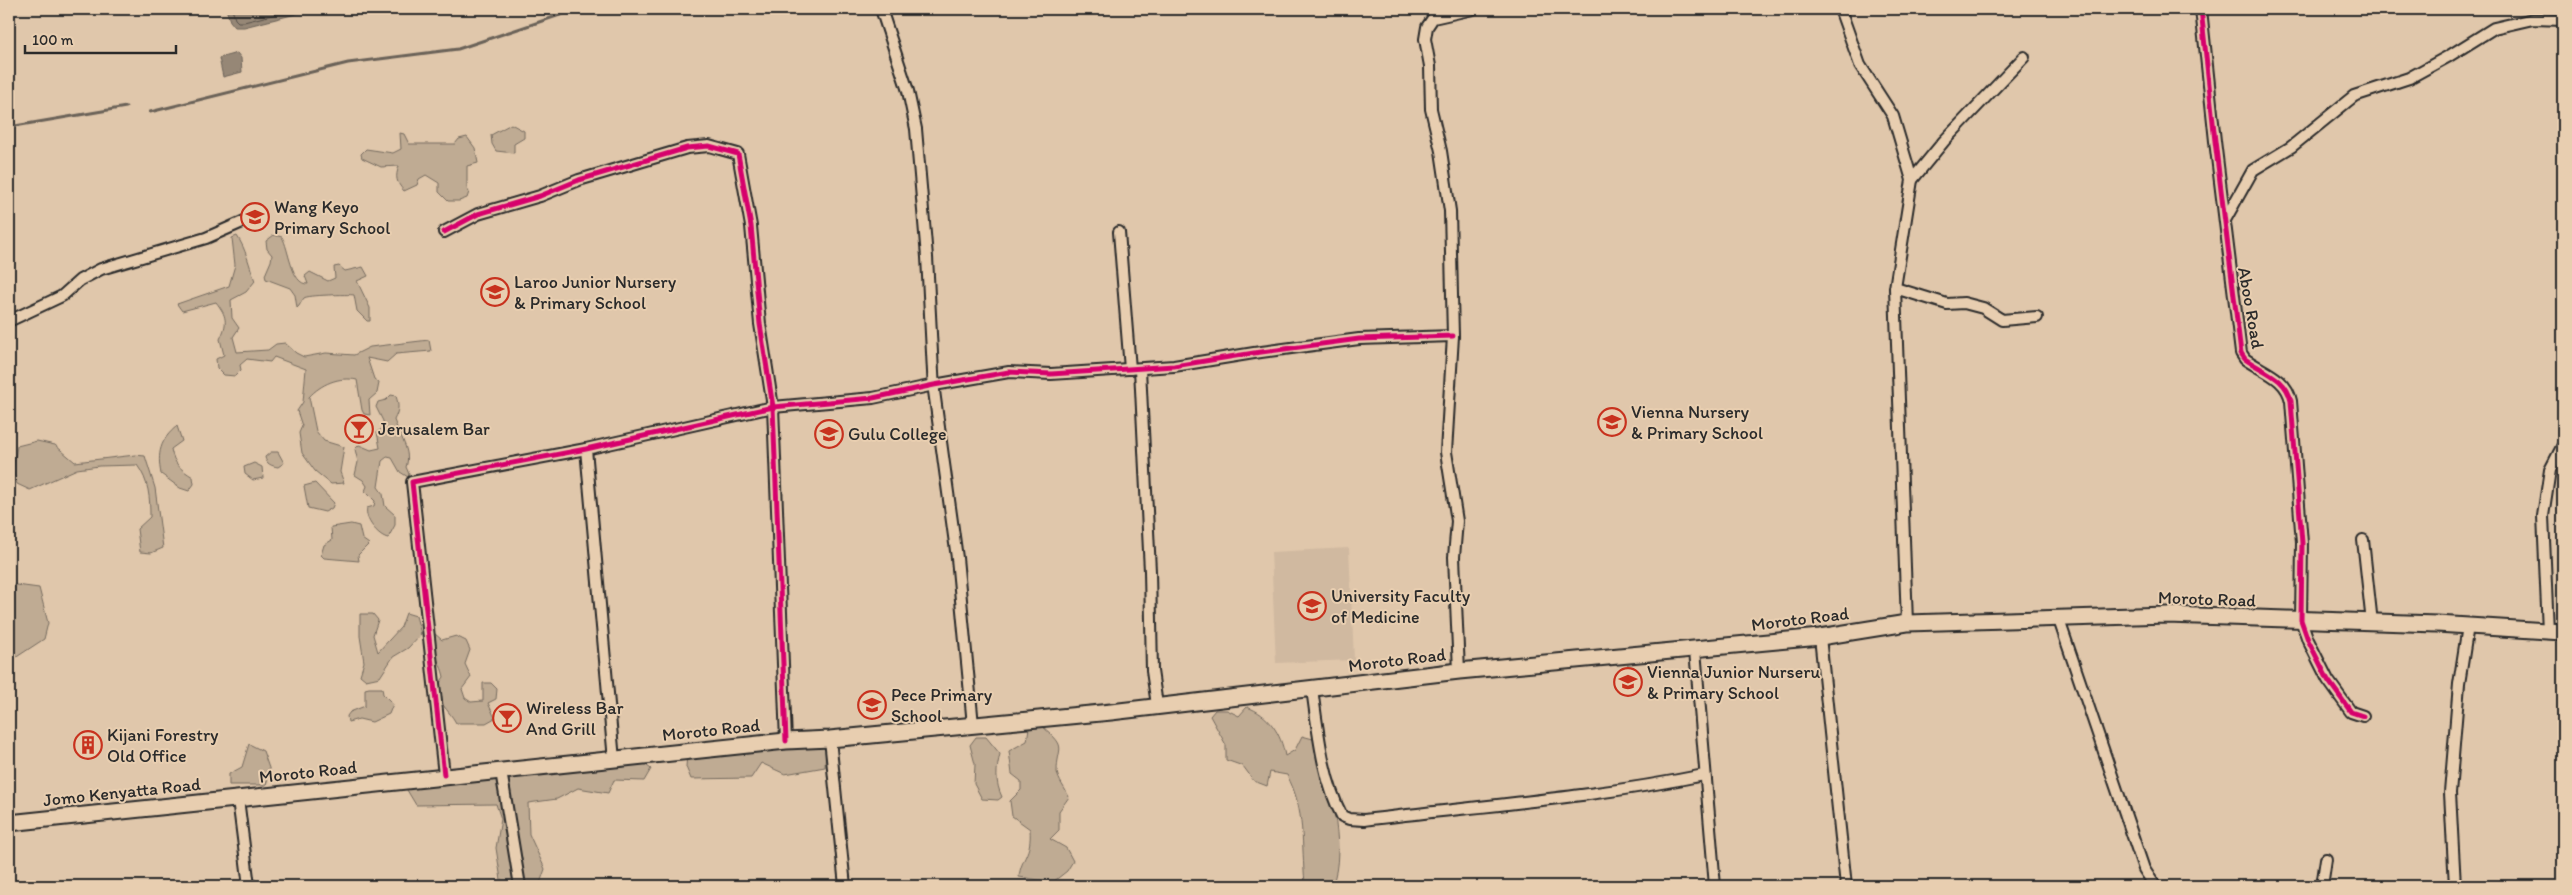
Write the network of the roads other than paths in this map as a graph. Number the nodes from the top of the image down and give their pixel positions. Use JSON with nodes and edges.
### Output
{"nodes":[{"id":1,"x":881,"y":9,"type":"edge"},
{"id":2,"x":1473,"y":9,"type":"edge"},
{"id":3,"x":1840,"y":9,"type":"edge"},
{"id":4,"x":2201,"y":9,"type":"edge"},
{"id":5,"x":2545,"y":13,"type":"edge"},
{"id":6,"x":2563,"y":20,"type":"edge"},
{"id":7,"x":2024,"y":57,"type":"dead end"},
{"id":8,"x":1912,"y":180,"type":"junction"},
{"id":9,"x":247,"y":220,"type":"dead end"},
{"id":10,"x":2224,"y":221,"type":"junction"},
{"id":11,"x":444,"y":232,"type":"dead end"},
{"id":12,"x":1119,"y":232,"type":"dead end"},
{"id":13,"x":1895,"y":288,"type":"junction"},
{"id":14,"x":2037,"y":317,"type":"dead end"},
{"id":15,"x":9,"y":321,"type":"edge"},
{"id":16,"x":1453,"y":336,"type":"junction"},
{"id":17,"x":1135,"y":369,"type":"junction"},
{"id":18,"x":934,"y":384,"type":"junction"},
{"id":19,"x":774,"y":407,"type":"junction"},
{"id":20,"x":2563,"y":445,"type":"edge"},
{"id":21,"x":586,"y":449,"type":"junction"},
{"id":22,"x":2363,"y":540,"type":"dead end"},
{"id":23,"x":2059,"y":620,"type":"junction"},
{"id":24,"x":2301,"y":620,"type":"junction"},
{"id":25,"x":1907,"y":623,"type":"junction"},
{"id":26,"x":2372,"y":623,"type":"junction"},
{"id":27,"x":2468,"y":626,"type":"junction"},
{"id":28,"x":2556,"y":632,"type":"edge"},
{"id":29,"x":1820,"y":637,"type":"junction"},
{"id":30,"x":1695,"y":650,"type":"junction"},
{"id":31,"x":1458,"y":671,"type":"junction"},
{"id":32,"x":1312,"y":689,"type":"junction"},
{"id":33,"x":1157,"y":705,"type":"junction"},
{"id":34,"x":2363,"y":716,"type":"dead end"},
{"id":35,"x":973,"y":725,"type":"junction"},
{"id":36,"x":830,"y":739,"type":"junction"},
{"id":37,"x":786,"y":741,"type":"junction"},
{"id":38,"x":614,"y":760,"type":"junction"},
{"id":39,"x":502,"y":771,"type":"junction"},
{"id":40,"x":1704,"y":775,"type":"junction"},
{"id":41,"x":444,"y":776,"type":"junction"},
{"id":42,"x":238,"y":798,"type":"junction"},
{"id":43,"x":9,"y":823,"type":"edge"},
{"id":44,"x":2326,"y":859,"type":"dead end"},
{"id":45,"x":2144,"y":869,"type":"junction"},
{"id":46,"x":249,"y":886,"type":"edge"},
{"id":47,"x":520,"y":886,"type":"edge"},
{"id":48,"x":845,"y":886,"type":"edge"},
{"id":49,"x":1715,"y":886,"type":"edge"},
{"id":50,"x":1846,"y":886,"type":"edge"},
{"id":51,"x":2144,"y":886,"type":"edge"},
{"id":52,"x":2155,"y":886,"type":"edge"},
{"id":53,"x":2322,"y":886,"type":"edge"},
{"id":54,"x":2455,"y":886,"type":"edge"}],
"edges":[{"from":1,"to":18,"type":"street"},
{"from":2,"to":16,"type":"street"},
{"from":3,"to":8,"type":"street"},
{"from":4,"to":10,"type":"street","name":"Aboo Road"},
{"from":5,"to":6,"type":"street"},
{"from":5,"to":10,"type":"street"},
{"from":7,"to":8,"type":"street"},
{"from":8,"to":13,"type":"street"},
{"from":9,"to":15,"type":"street"},
{"from":10,"to":24,"type":"street","name":"Aboo Road"},
{"from":11,"to":19,"type":"street"},
{"from":12,"to":17,"type":"street"},
{"from":13,"to":14,"type":"street"},
{"from":13,"to":25,"type":"street"},
{"from":16,"to":17,"type":"street"},
{"from":16,"to":31,"type":"street"},
{"from":17,"to":18,"type":"street"},
{"from":17,"to":33,"type":"street"},
{"from":18,"to":19,"type":"street"},
{"from":18,"to":35,"type":"street"},
{"from":19,"to":21,"type":"street"},
{"from":19,"to":37,"type":"street"},
{"from":20,"to":28,"type":"street"},
{"from":21,"to":38,"type":"street"},
{"from":21,"to":41,"type":"street"},
{"from":22,"to":26,"type":"street"},
{"from":23,"to":24,"type":"main road","name":"Moroto Road"},
{"from":23,"to":25,"type":"main road","name":"Moroto Road"},
{"from":23,"to":45,"type":"street"},
{"from":24,"to":26,"type":"main road","name":"Moroto Road"},
{"from":24,"to":34,"type":"street"},
{"from":25,"to":29,"type":"main road","name":"Moroto Road"},
{"from":26,"to":27,"type":"main road","name":"Moroto Road"},
{"from":27,"to":28,"type":"main road","name":"Moroto Road"},
{"from":27,"to":54,"type":"street"},
{"from":29,"to":30,"type":"main road","name":"Moroto Road"},
{"from":29,"to":50,"type":"street"},
{"from":30,"to":31,"type":"main road","name":"Moroto Road"},
{"from":30,"to":40,"type":"street"},
{"from":31,"to":32,"type":"main road","name":"Moroto Road"},
{"from":32,"to":33,"type":"main road","name":"Moroto Road"},
{"from":32,"to":40,"type":"street"},
{"from":33,"to":35,"type":"main road","name":"Moroto Road"},
{"from":35,"to":36,"type":"main road","name":"Moroto Road"},
{"from":36,"to":37,"type":"main road","name":"Moroto Road"},
{"from":36,"to":48,"type":"street"},
{"from":37,"to":38,"type":"main road","name":"Moroto Road"},
{"from":38,"to":39,"type":"main road","name":"Moroto Road"},
{"from":39,"to":41,"type":"main road","name":"Moroto Road"},
{"from":39,"to":47,"type":"street"},
{"from":40,"to":49,"type":"street"},
{"from":41,"to":42,"type":"main road","name":"Moroto Road"},
{"from":42,"to":43,"type":"main road","name":"Jomo Kenyatta Road"},
{"from":42,"to":46,"type":"street"},
{"from":44,"to":53,"type":"street"},
{"from":45,"to":51,"type":"street"},
{"from":45,"to":52,"type":"street"}]}
